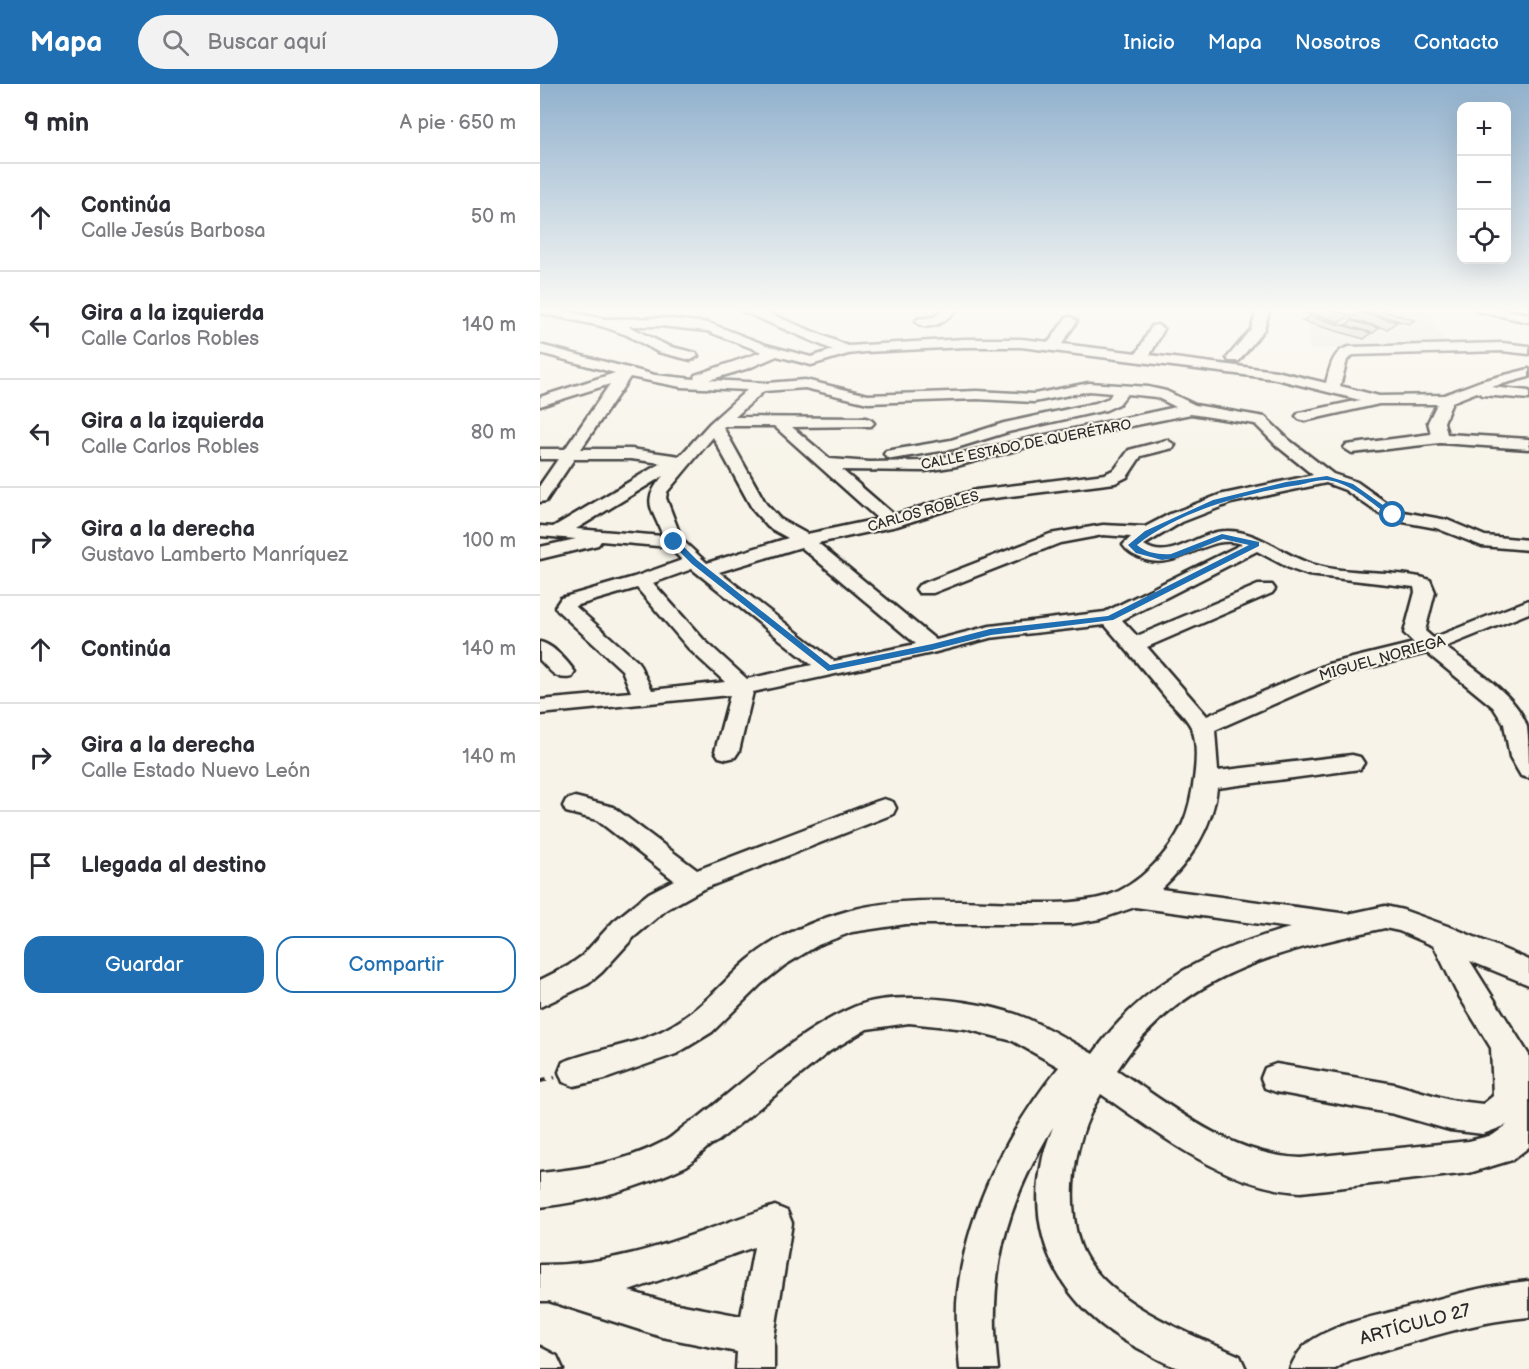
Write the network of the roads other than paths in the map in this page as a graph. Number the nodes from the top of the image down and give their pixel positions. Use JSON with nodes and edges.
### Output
{"nodes":[{"id":1,"x":603,"y":368,"type":"edge"},
{"id":2,"x":734,"y":368,"type":"edge"},
{"id":3,"x":1220,"y":368,"type":"edge"},
{"id":4,"x":1338,"y":368,"type":"edge"},
{"id":5,"x":1529,"y":373,"type":"edge"},
{"id":6,"x":623,"y":374,"type":"junction"},
{"id":7,"x":681,"y":384,"type":"junction"},
{"id":8,"x":1123,"y":389,"type":"junction"},
{"id":9,"x":1332,"y":389,"type":"junction"},
{"id":10,"x":1472,"y":390,"type":"junction"},
{"id":11,"x":756,"y":391,"type":"junction"},
{"id":12,"x":1529,"y":395,"type":"edge"},
{"id":13,"x":1446,"y":399,"type":"junction"},
{"id":14,"x":1379,"y":400,"type":"junction"},
{"id":15,"x":541,"y":401,"type":"edge"},
{"id":16,"x":1191,"y":409,"type":"junction"},
{"id":17,"x":1304,"y":416,"type":"dead end"},
{"id":18,"x":777,"y":421,"type":"junction"},
{"id":19,"x":718,"y":423,"type":"junction"},
{"id":20,"x":866,"y":423,"type":"dead end"},
{"id":21,"x":1440,"y":438,"type":"junction"},
{"id":22,"x":1529,"y":444,"type":"edge"},
{"id":23,"x":1167,"y":445,"type":"dead end"},
{"id":24,"x":1352,"y":448,"type":"dead end"},
{"id":25,"x":540,"y":454,"type":"edge"},
{"id":26,"x":570,"y":454,"type":"junction"},
{"id":27,"x":681,"y":461,"type":"junction"},
{"id":28,"x":823,"y":462,"type":"junction"},
{"id":29,"x":1327,"y":478,"type":"junction"},
{"id":30,"x":540,"y":497,"type":"edge"},
{"id":31,"x":891,"y":522,"type":"junction"},
{"id":32,"x":540,"y":531,"type":"edge"},
{"id":33,"x":559,"y":531,"type":"junction"},
{"id":34,"x":1148,"y":533,"type":"junction"},
{"id":35,"x":614,"y":536,"type":"junction"},
{"id":36,"x":805,"y":541,"type":"junction"},
{"id":37,"x":674,"y":542,"type":"junction"},
{"id":38,"x":1256,"y":544,"type":"junction"},
{"id":39,"x":1529,"y":545,"type":"edge"},
{"id":40,"x":540,"y":553,"type":"edge"},
{"id":41,"x":700,"y":566,"type":"junction"},
{"id":42,"x":641,"y":581,"type":"junction"},
{"id":43,"x":926,"y":589,"type":"dead end"},
{"id":44,"x":1265,"y":589,"type":"dead end"},
{"id":45,"x":1529,"y":606,"type":"edge"},
{"id":46,"x":1110,"y":618,"type":"junction"},
{"id":47,"x":1132,"y":646,"type":"junction"},
{"id":48,"x":1430,"y":646,"type":"junction"},
{"id":49,"x":932,"y":647,"type":"junction"},
{"id":50,"x":540,"y":648,"type":"edge"},
{"id":51,"x":828,"y":668,"type":"junction"},
{"id":52,"x":564,"y":672,"type":"dead end"},
{"id":53,"x":743,"y":687,"type":"junction"},
{"id":54,"x":645,"y":698,"type":"junction"},
{"id":55,"x":540,"y":706,"type":"edge"},
{"id":56,"x":1203,"y":726,"type":"junction"},
{"id":57,"x":727,"y":751,"type":"dead end"},
{"id":58,"x":1352,"y":763,"type":"dead end"},
{"id":59,"x":1529,"y":770,"type":"edge"},
{"id":60,"x":1207,"y":781,"type":"junction"},
{"id":61,"x":575,"y":806,"type":"dead end"},
{"id":62,"x":884,"y":808,"type":"dead end"},
{"id":63,"x":694,"y":882,"type":"junction"},
{"id":64,"x":1132,"y":896,"type":"junction"},
{"id":65,"x":1348,"y":925,"type":"junction"},
{"id":66,"x":1443,"y":936,"type":"junction"},
{"id":67,"x":1529,"y":974,"type":"edge"},
{"id":68,"x":540,"y":994,"type":"edge"},
{"id":69,"x":1506,"y":1048,"type":"junction"},
{"id":70,"x":1089,"y":1068,"type":"junction"},
{"id":71,"x":574,"y":1072,"type":"dead end"},
{"id":72,"x":1276,"y":1078,"type":"dead end"},
{"id":73,"x":1529,"y":1085,"type":"edge"},
{"id":74,"x":1529,"y":1115,"type":"edge"},
{"id":75,"x":540,"y":1190,"type":"edge"},
{"id":76,"x":542,"y":1283,"type":"edge"},
{"id":77,"x":1529,"y":1299,"type":"edge"},
{"id":78,"x":755,"y":1353,"type":"edge"},
{"id":79,"x":540,"y":1366,"type":"edge"},
{"id":80,"x":544,"y":1369,"type":"edge"},
{"id":81,"x":979,"y":1369,"type":"edge"},
{"id":82,"x":1227,"y":1369,"type":"edge"},
{"id":83,"x":1309,"y":1369,"type":"edge"}],
"edges":[{"from":1,"to":6,"type":"street"},
{"from":2,"to":7,"type":"street"},
{"from":3,"to":9,"type":"street"},
{"from":4,"to":9,"type":"street"},
{"from":5,"to":10,"type":"street"},
{"from":6,"to":7,"type":"street"},
{"from":6,"to":15,"type":"street"},
{"from":6,"to":26,"type":"street"},
{"from":7,"to":11,"type":"street"},
{"from":8,"to":11,"type":"street"},
{"from":8,"to":16,"type":"street"},
{"from":8,"to":28,"type":"street"},
{"from":9,"to":14,"type":"street"},
{"from":10,"to":12,"type":"street"},
{"from":10,"to":13,"type":"street"},
{"from":11,"to":19,"type":"street"},
{"from":13,"to":14,"type":"street"},
{"from":13,"to":21,"type":"street"},
{"from":14,"to":17,"type":"street"},
{"from":16,"to":28,"type":"street","name":"CALLE ESTADO DE QUERÉTARO"},
{"from":16,"to":29,"type":"street"},
{"from":18,"to":19,"type":"street"},
{"from":18,"to":20,"type":"street"},
{"from":18,"to":28,"type":"street"},
{"from":19,"to":27,"type":"street"},
{"from":19,"to":36,"type":"street"},
{"from":21,"to":22,"type":"street"},
{"from":21,"to":24,"type":"street"},
{"from":23,"to":31,"type":"street","name":"CARLOS ROBLES"},
{"from":25,"to":26,"type":"street"},
{"from":26,"to":27,"type":"street"},
{"from":26,"to":30,"type":"street"},
{"from":27,"to":33,"type":"street"},
{"from":27,"to":37,"type":"street"},
{"from":28,"to":31,"type":"street"},
{"from":29,"to":34,"type":"street"},
{"from":29,"to":39,"type":"street"},
{"from":31,"to":36,"type":"street","name":"CARLOS ROBLES"},
{"from":32,"to":33,"type":"street"},
{"from":33,"to":35,"type":"street"},
{"from":34,"to":38,"type":"street"},
{"from":34,"to":43,"type":"street"},
{"from":35,"to":37,"type":"street"},
{"from":35,"to":40,"type":"street"},
{"from":36,"to":41,"type":"street","name":"CARLOS ROBLES"},
{"from":36,"to":49,"type":"street"},
{"from":37,"to":41,"type":"street"},
{"from":38,"to":46,"type":"street"},
{"from":38,"to":48,"type":"street"},
{"from":41,"to":42,"type":"street","name":"CARLOS ROBLES"},
{"from":41,"to":51,"type":"street"},
{"from":42,"to":53,"type":"street"},
{"from":42,"to":54,"type":"street","name":"CARLOS ROBLES"},
{"from":44,"to":47,"type":"street"},
{"from":45,"to":48,"type":"street","name":"MIGUEL NORIEGA"},
{"from":46,"to":47,"type":"street"},
{"from":46,"to":49,"type":"street"},
{"from":47,"to":56,"type":"street"},
{"from":48,"to":56,"type":"street","name":"MIGUEL NORIEGA"},
{"from":48,"to":59,"type":"street"},
{"from":49,"to":51,"type":"street"},
{"from":50,"to":52,"type":"street"},
{"from":51,"to":53,"type":"street"},
{"from":53,"to":54,"type":"street"},
{"from":53,"to":57,"type":"street"},
{"from":54,"to":55,"type":"street"},
{"from":56,"to":60,"type":"street"},
{"from":58,"to":60,"type":"street"},
{"from":60,"to":64,"type":"street"},
{"from":61,"to":63,"type":"street"},
{"from":62,"to":63,"type":"street"},
{"from":63,"to":68,"type":"street"},
{"from":64,"to":65,"type":"street"},
{"from":64,"to":71,"type":"street"},
{"from":65,"to":66,"type":"street"},
{"from":65,"to":70,"type":"street"},
{"from":66,"to":67,"type":"street"},
{"from":66,"to":69,"type":"street"},
{"from":69,"to":72,"type":"street"},
{"from":69,"to":73,"type":"street"},
{"from":70,"to":74,"type":"street"},
{"from":70,"to":75,"type":"street"},
{"from":70,"to":81,"type":"street"},
{"from":70,"to":82,"type":"street"},
{"from":76,"to":78,"type":"street"},
{"from":76,"to":78,"type":"street"},
{"from":77,"to":83,"type":"street","name":"ARTÍCULO 27"},
{"from":79,"to":80,"type":"street"}]}
